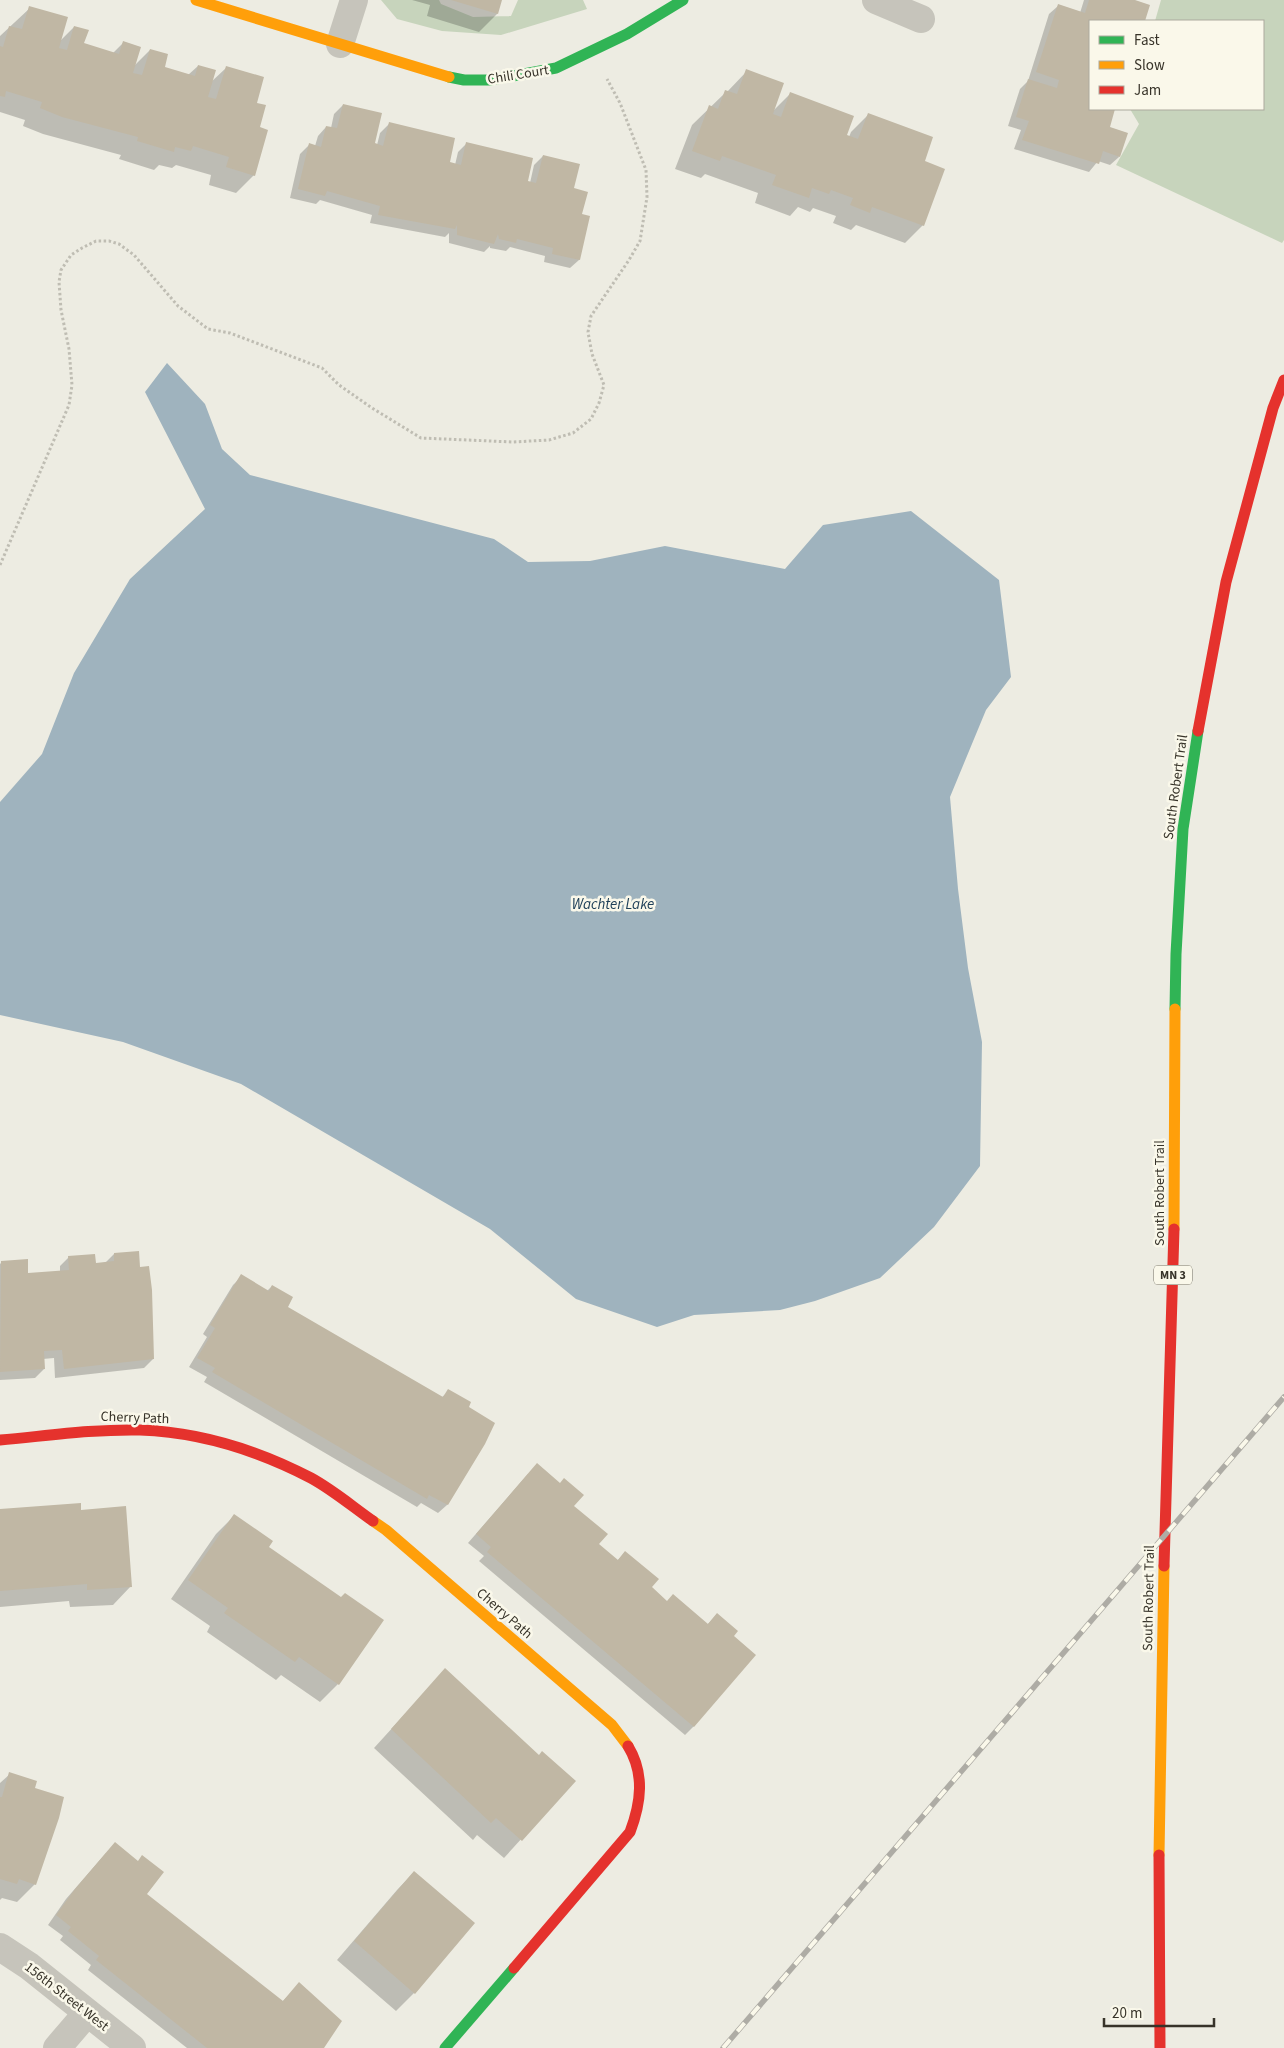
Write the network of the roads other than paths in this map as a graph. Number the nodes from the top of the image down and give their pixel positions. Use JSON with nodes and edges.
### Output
{"nodes":[{"id":1,"x":196,"y":0,"type":"edge"},
{"id":2,"x":354,"y":0,"type":"edge"},
{"id":3,"x":683,"y":0,"type":"edge"},
{"id":4,"x":876,"y":0,"type":"edge"},
{"id":5,"x":921,"y":19,"type":"dead end"},
{"id":6,"x":340,"y":44,"type":"junction"},
{"id":7,"x":1284,"y":380,"type":"edge"},
{"id":8,"x":0,"y":1440,"type":"edge"},
{"id":9,"x":0,"y":1946,"type":"edge"},
{"id":10,"x":87,"y":2013,"type":"junction"},
{"id":11,"x":57,"y":2048,"type":"edge"},
{"id":12,"x":132,"y":2048,"type":"edge"},
{"id":13,"x":446,"y":2048,"type":"edge"},
{"id":14,"x":1160,"y":2048,"type":"edge"}],
"edges":[{"from":1,"to":6,"type":"main road","name":"Chili Court"},
{"from":2,"to":6,"type":"street"},
{"from":3,"to":6,"type":"main road","name":"Chili Court"},
{"from":4,"to":5,"type":"street"},
{"from":7,"to":14,"type":"main road","name":"South Robert Trail","number":"MN 3"},
{"from":8,"to":13,"type":"main road","name":"Cherry Path"},
{"from":9,"to":10,"type":"street","name":"156th Street West"},
{"from":10,"to":11,"type":"street"},
{"from":10,"to":12,"type":"street","name":"156th Street West"}]}
